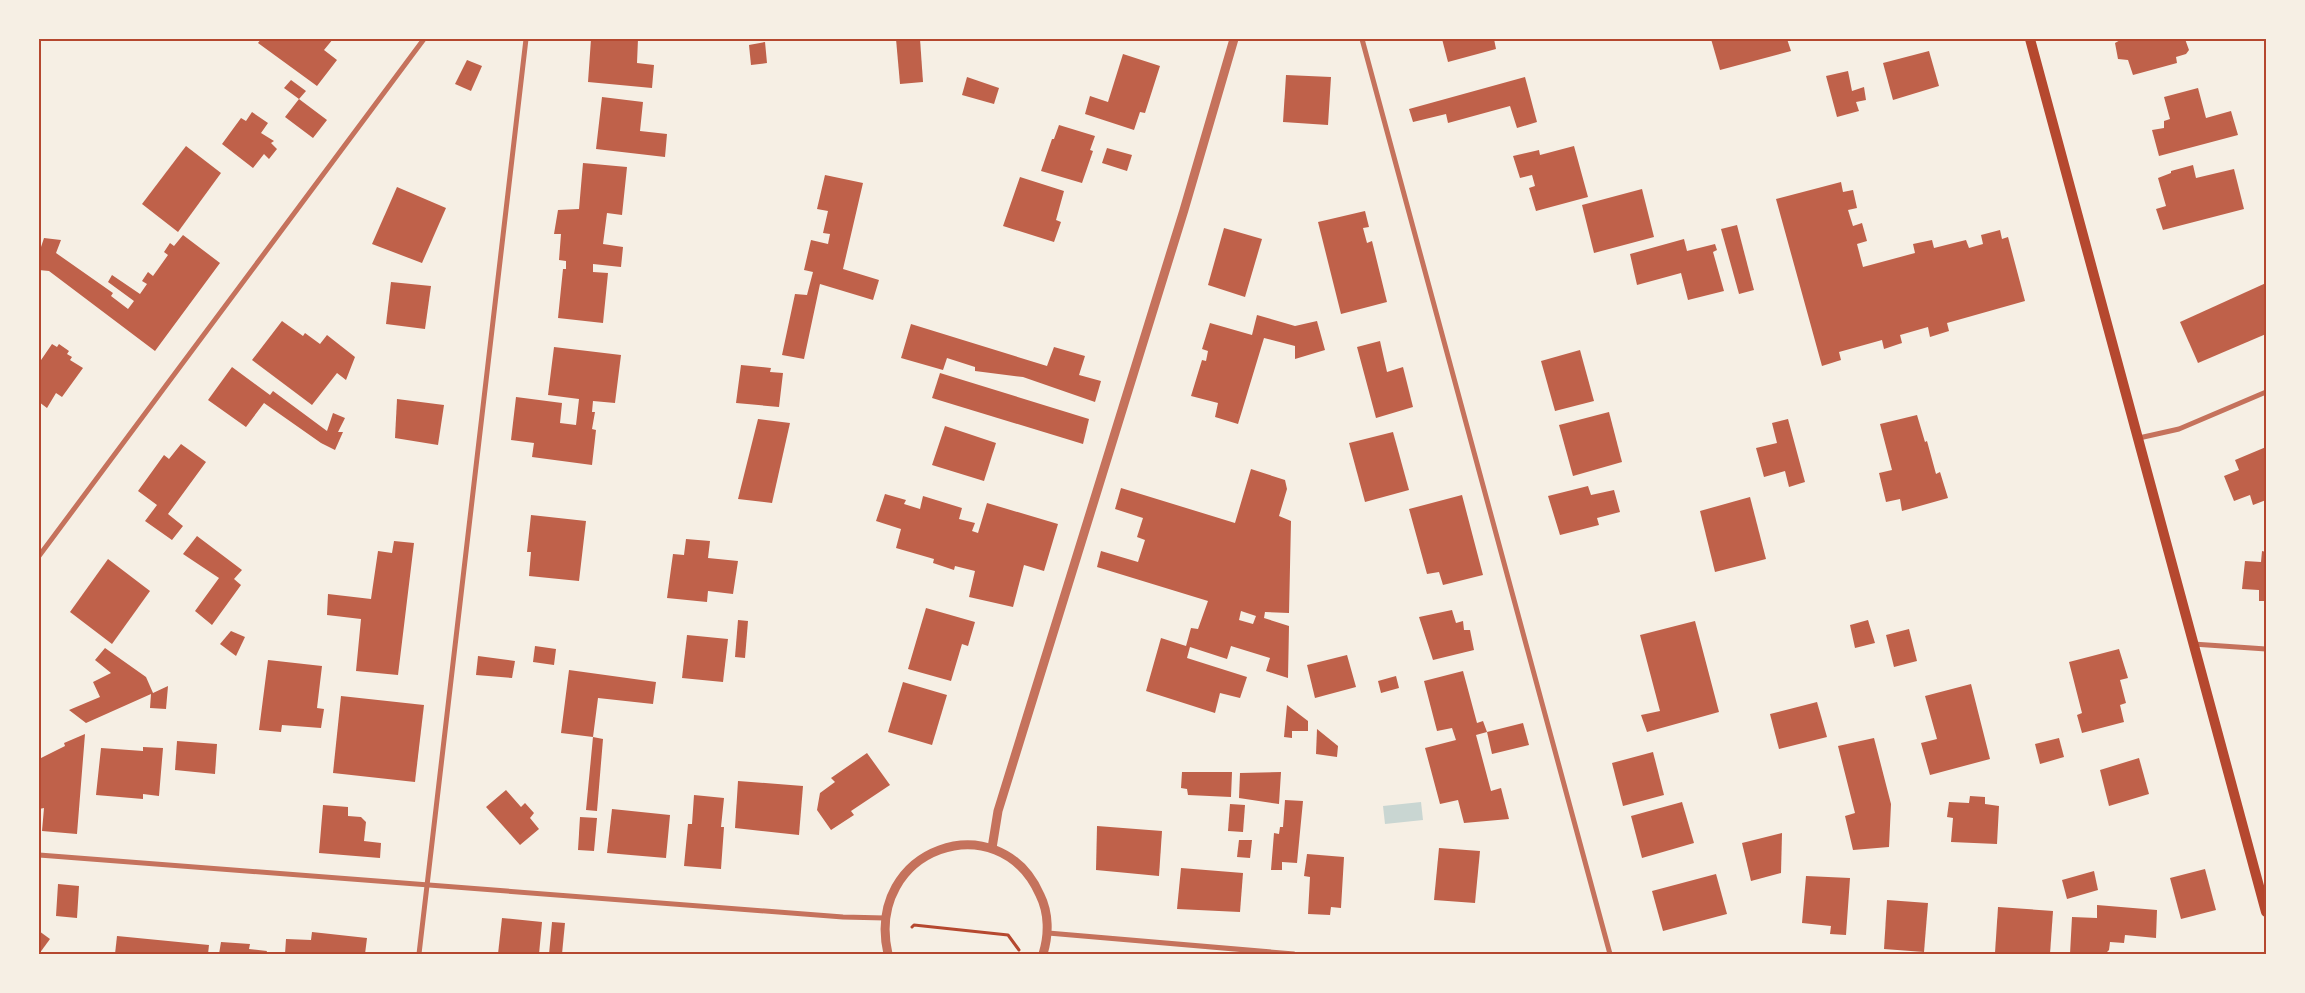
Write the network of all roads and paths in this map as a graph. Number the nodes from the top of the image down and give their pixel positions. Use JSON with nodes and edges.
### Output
{"nodes":[{"id":1,"x":424,"y":39,"type":"edge"},
{"id":2,"x":526,"y":39,"type":"edge"},
{"id":3,"x":1234,"y":39,"type":"edge"},
{"id":4,"x":1362,"y":39,"type":"edge"},
{"id":5,"x":2030,"y":39,"type":"edge"},
{"id":6,"x":2266,"y":392,"type":"edge"},
{"id":7,"x":2139,"y":438,"type":"junction"},
{"id":8,"x":39,"y":556,"type":"edge"},
{"id":9,"x":2192,"y":644,"type":"junction"},
{"id":10,"x":2266,"y":649,"type":"edge"},
{"id":11,"x":992,"y":848,"type":"junction"},
{"id":12,"x":39,"y":855,"type":"edge"},
{"id":13,"x":427,"y":886,"type":"junction"},
{"id":14,"x":2266,"y":912,"type":"edge"},
{"id":15,"x":885,"y":918,"type":"junction"},
{"id":16,"x":1048,"y":933,"type":"junction"},
{"id":17,"x":419,"y":954,"type":"edge"},
{"id":18,"x":888,"y":954,"type":"edge"},
{"id":19,"x":1022,"y":954,"type":"edge"},
{"id":20,"x":1042,"y":954,"type":"edge"},
{"id":21,"x":1294,"y":954,"type":"edge"},
{"id":22,"x":1610,"y":954,"type":"edge"}],
"edges":[{"from":1,"to":8,"type":"street"},
{"from":2,"to":13,"type":"street"},
{"from":3,"to":11,"type":"street"},
{"from":4,"to":22,"type":"street"},
{"from":5,"to":7,"type":"main road"},
{"from":6,"to":7,"type":"street"},
{"from":7,"to":9,"type":"main road"},
{"from":9,"to":10,"type":"street"},
{"from":9,"to":14,"type":"main road"},
{"from":11,"to":15,"type":"street"},
{"from":11,"to":16,"type":"street"},
{"from":12,"to":13,"type":"street"},
{"from":13,"to":15,"type":"street"},
{"from":13,"to":17,"type":"street"},
{"from":15,"to":18,"type":"street"},
{"from":16,"to":20,"type":"street"},
{"from":16,"to":21,"type":"street"},
{"from":18,"to":19,"type":"path"}]}
